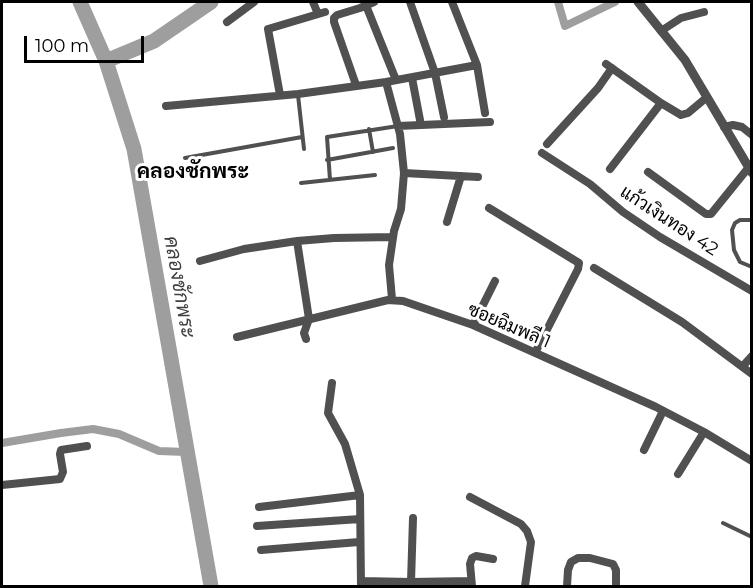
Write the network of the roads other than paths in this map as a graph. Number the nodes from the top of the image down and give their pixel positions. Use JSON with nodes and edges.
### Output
{"nodes":[{"id":1,"x":254,"y":2,"type":"edge"},
{"id":2,"x":313,"y":2,"type":"edge"},
{"id":3,"x":410,"y":2,"type":"edge"},
{"id":4,"x":452,"y":2,"type":"edge"},
{"id":5,"x":638,"y":2,"type":"edge"},
{"id":6,"x":366,"y":3,"type":"edge"},
{"id":7,"x":704,"y":12,"type":"dead end"},
{"id":8,"x":227,"y":22,"type":"dead end"},
{"id":9,"x":661,"y":31,"type":"junction"},
{"id":10,"x":477,"y":65,"type":"junction"},
{"id":11,"x":435,"y":73,"type":"junction"},
{"id":12,"x":412,"y":78,"type":"junction"},
{"id":13,"x":396,"y":80,"type":"junction"},
{"id":14,"x":386,"y":82,"type":"junction"},
{"id":15,"x":356,"y":85,"type":"junction"},
{"id":16,"x":298,"y":94,"type":"junction"},
{"id":17,"x":280,"y":95,"type":"junction"},
{"id":18,"x":706,"y":98,"type":"junction"},
{"id":19,"x":662,"y":103,"type":"junction"},
{"id":20,"x":166,"y":106,"type":"dead end"},
{"id":21,"x":485,"y":113,"type":"dead end"},
{"id":22,"x":444,"y":117,"type":"dead end"},
{"id":23,"x":420,"y":120,"type":"dead end"},
{"id":24,"x":490,"y":122,"type":"dead end"},
{"id":25,"x":398,"y":126,"type":"junction"},
{"id":26,"x":724,"y":127,"type":"junction"},
{"id":27,"x":369,"y":129,"type":"junction"},
{"id":28,"x":752,"y":135,"type":"edge"},
{"id":29,"x":302,"y":137,"type":"junction"},
{"id":30,"x":547,"y":144,"type":"dead end"},
{"id":31,"x":393,"y":148,"type":"dead end"},
{"id":32,"x":304,"y":150,"type":"dead end"},
{"id":33,"x":373,"y":152,"type":"junction"},
{"id":34,"x":542,"y":153,"type":"dead end"},
{"id":35,"x":185,"y":158,"type":"dead end"},
{"id":36,"x":327,"y":160,"type":"junction"},
{"id":37,"x":610,"y":170,"type":"dead end"},
{"id":38,"x":750,"y":170,"type":"edge"},
{"id":39,"x":648,"y":172,"type":"dead end"},
{"id":40,"x":404,"y":173,"type":"junction"},
{"id":41,"x":375,"y":175,"type":"dead end"},
{"id":42,"x":461,"y":176,"type":"junction"},
{"id":43,"x":478,"y":177,"type":"dead end"},
{"id":44,"x":330,"y":180,"type":"junction"},
{"id":45,"x":301,"y":183,"type":"dead end"},
{"id":46,"x":489,"y":208,"type":"dead end"},
{"id":47,"x":752,"y":220,"type":"edge"},
{"id":48,"x":447,"y":222,"type":"dead end"},
{"id":49,"x":393,"y":237,"type":"junction"},
{"id":50,"x":297,"y":241,"type":"junction"},
{"id":51,"x":201,"y":261,"type":"dead end"},
{"id":52,"x":752,"y":267,"type":"edge"},
{"id":53,"x":594,"y":268,"type":"dead end"},
{"id":54,"x":495,"y":280,"type":"dead end"},
{"id":55,"x":752,"y":291,"type":"edge"},
{"id":56,"x":392,"y":299,"type":"junction"},
{"id":57,"x":309,"y":319,"type":"junction"},
{"id":58,"x":473,"y":325,"type":"junction"},
{"id":59,"x":237,"y":337,"type":"dead end"},
{"id":60,"x":306,"y":339,"type":"dead end"},
{"id":61,"x":535,"y":353,"type":"junction"},
{"id":62,"x":752,"y":356,"type":"edge"},
{"id":63,"x":743,"y":366,"type":"junction"},
{"id":64,"x":752,"y":374,"type":"edge"},
{"id":65,"x":332,"y":383,"type":"dead end"},
{"id":66,"x":663,"y":411,"type":"junction"},
{"id":67,"x":704,"y":432,"type":"junction"},
{"id":68,"x":87,"y":446,"type":"dead end"},
{"id":69,"x":644,"y":450,"type":"dead end"},
{"id":70,"x":752,"y":461,"type":"edge"},
{"id":71,"x":678,"y":474,"type":"dead end"},
{"id":72,"x":2,"y":485,"type":"edge"},
{"id":73,"x":360,"y":495,"type":"junction"},
{"id":74,"x":470,"y":497,"type":"dead end"},
{"id":75,"x":259,"y":507,"type":"dead end"},
{"id":76,"x":413,"y":518,"type":"dead end"},
{"id":77,"x":360,"y":519,"type":"junction"},
{"id":78,"x":723,"y":523,"type":"dead end"},
{"id":79,"x":257,"y":526,"type":"dead end"},
{"id":80,"x":752,"y":537,"type":"edge"},
{"id":81,"x":359,"y":542,"type":"junction"},
{"id":82,"x":261,"y":550,"type":"dead end"},
{"id":83,"x":493,"y":559,"type":"dead end"},
{"id":84,"x":411,"y":582,"type":"junction"},
{"id":85,"x":361,"y":584,"type":"edge"},
{"id":86,"x":471,"y":584,"type":"edge"},
{"id":87,"x":525,"y":586,"type":"edge"},
{"id":88,"x":567,"y":586,"type":"edge"},
{"id":89,"x":616,"y":586,"type":"edge"}],
"edges":[{"from":1,"to":8,"type":"street"},
{"from":2,"to":17,"type":"street"},
{"from":3,"to":11,"type":"street"},
{"from":4,"to":10,"type":"street"},
{"from":5,"to":9,"type":"street"},
{"from":6,"to":13,"type":"street"},
{"from":6,"to":15,"type":"street"},
{"from":7,"to":9,"type":"street"},
{"from":9,"to":18,"type":"street"},
{"from":10,"to":11,"type":"street"},
{"from":10,"to":21,"type":"street"},
{"from":11,"to":12,"type":"street"},
{"from":11,"to":22,"type":"street"},
{"from":12,"to":13,"type":"street"},
{"from":12,"to":23,"type":"street"},
{"from":13,"to":14,"type":"street"},
{"from":14,"to":15,"type":"street"},
{"from":14,"to":25,"type":"street"},
{"from":15,"to":16,"type":"street"},
{"from":16,"to":17,"type":"street"},
{"from":16,"to":29,"type":"lane"},
{"from":17,"to":20,"type":"street"},
{"from":18,"to":19,"type":"street"},
{"from":18,"to":26,"type":"street"},
{"from":19,"to":30,"type":"street"},
{"from":19,"to":37,"type":"street"},
{"from":24,"to":25,"type":"street"},
{"from":25,"to":27,"type":"lane"},
{"from":25,"to":40,"type":"street"},
{"from":26,"to":28,"type":"street"},
{"from":26,"to":38,"type":"street"},
{"from":27,"to":33,"type":"lane"},
{"from":27,"to":36,"type":"lane"},
{"from":29,"to":32,"type":"lane"},
{"from":29,"to":35,"type":"lane"},
{"from":31,"to":33,"type":"lane"},
{"from":33,"to":36,"type":"lane"},
{"from":34,"to":55,"type":"street","name":"แก้วเงินทอง 42"},
{"from":36,"to":44,"type":"lane"},
{"from":38,"to":39,"type":"street"},
{"from":40,"to":42,"type":"street"},
{"from":40,"to":49,"type":"street"},
{"from":41,"to":44,"type":"lane"},
{"from":42,"to":43,"type":"street"},
{"from":42,"to":48,"type":"street"},
{"from":44,"to":45,"type":"lane"},
{"from":46,"to":61,"type":"street"},
{"from":47,"to":52,"type":"lane"},
{"from":49,"to":50,"type":"street"},
{"from":49,"to":56,"type":"street"},
{"from":50,"to":51,"type":"street"},
{"from":50,"to":57,"type":"street"},
{"from":53,"to":63,"type":"street"},
{"from":54,"to":58,"type":"street"},
{"from":56,"to":57,"type":"street","name":"ซอยฉิมพลี 1"},
{"from":56,"to":58,"type":"street","name":"ซอยฉิมพลี 1"},
{"from":57,"to":59,"type":"street","name":"ซอยฉิมพลี 1"},
{"from":57,"to":60,"type":"street"},
{"from":58,"to":61,"type":"street","name":"ซอยฉิมพลี 1"},
{"from":61,"to":66,"type":"street","name":"ซอยฉิมพลี 1"},
{"from":62,"to":63,"type":"street"},
{"from":63,"to":64,"type":"street"},
{"from":65,"to":73,"type":"street"},
{"from":66,"to":67,"type":"street","name":"ซอยฉิมพลี 1"},
{"from":66,"to":69,"type":"street"},
{"from":67,"to":70,"type":"street","name":"ซอยฉิมพลี 1"},
{"from":67,"to":71,"type":"street"},
{"from":68,"to":72,"type":"street"},
{"from":73,"to":75,"type":"street"},
{"from":73,"to":77,"type":"street"},
{"from":74,"to":87,"type":"street"},
{"from":76,"to":84,"type":"street"},
{"from":77,"to":79,"type":"street"},
{"from":77,"to":81,"type":"street"},
{"from":78,"to":80,"type":"lane"},
{"from":81,"to":82,"type":"street"},
{"from":81,"to":85,"type":"street"},
{"from":83,"to":86,"type":"street"},
{"from":84,"to":85,"type":"street"},
{"from":84,"to":86,"type":"street"},
{"from":88,"to":89,"type":"street"}]}
